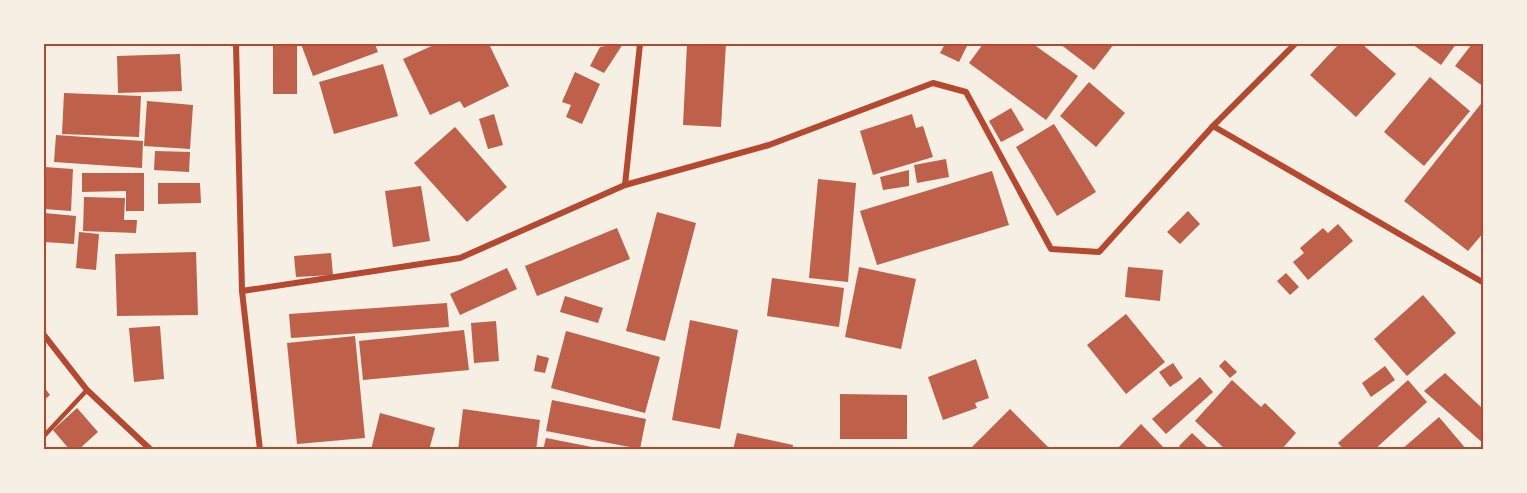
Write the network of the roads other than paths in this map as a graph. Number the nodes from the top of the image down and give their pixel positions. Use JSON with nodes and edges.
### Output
{"nodes":[{"id":1,"x":236,"y":44,"type":"edge"},
{"id":2,"x":640,"y":44,"type":"edge"},
{"id":3,"x":1295,"y":44,"type":"edge"},
{"id":4,"x":1213,"y":126,"type":"junction"},
{"id":5,"x":625,"y":185,"type":"junction"},
{"id":6,"x":1484,"y":283,"type":"edge"},
{"id":7,"x":242,"y":291,"type":"junction"},
{"id":8,"x":44,"y":335,"type":"edge"},
{"id":9,"x":87,"y":390,"type":"junction"},
{"id":10,"x":44,"y":436,"type":"edge"},
{"id":11,"x":151,"y":450,"type":"edge"},
{"id":12,"x":260,"y":450,"type":"edge"}],
"edges":[{"from":1,"to":7,"type":"street"},
{"from":2,"to":5,"type":"street"},
{"from":3,"to":4,"type":"street"},
{"from":4,"to":5,"type":"street"},
{"from":4,"to":6,"type":"street"},
{"from":5,"to":7,"type":"street"},
{"from":7,"to":12,"type":"street"},
{"from":8,"to":9,"type":"street"},
{"from":9,"to":10,"type":"lane"},
{"from":9,"to":11,"type":"street"}]}
